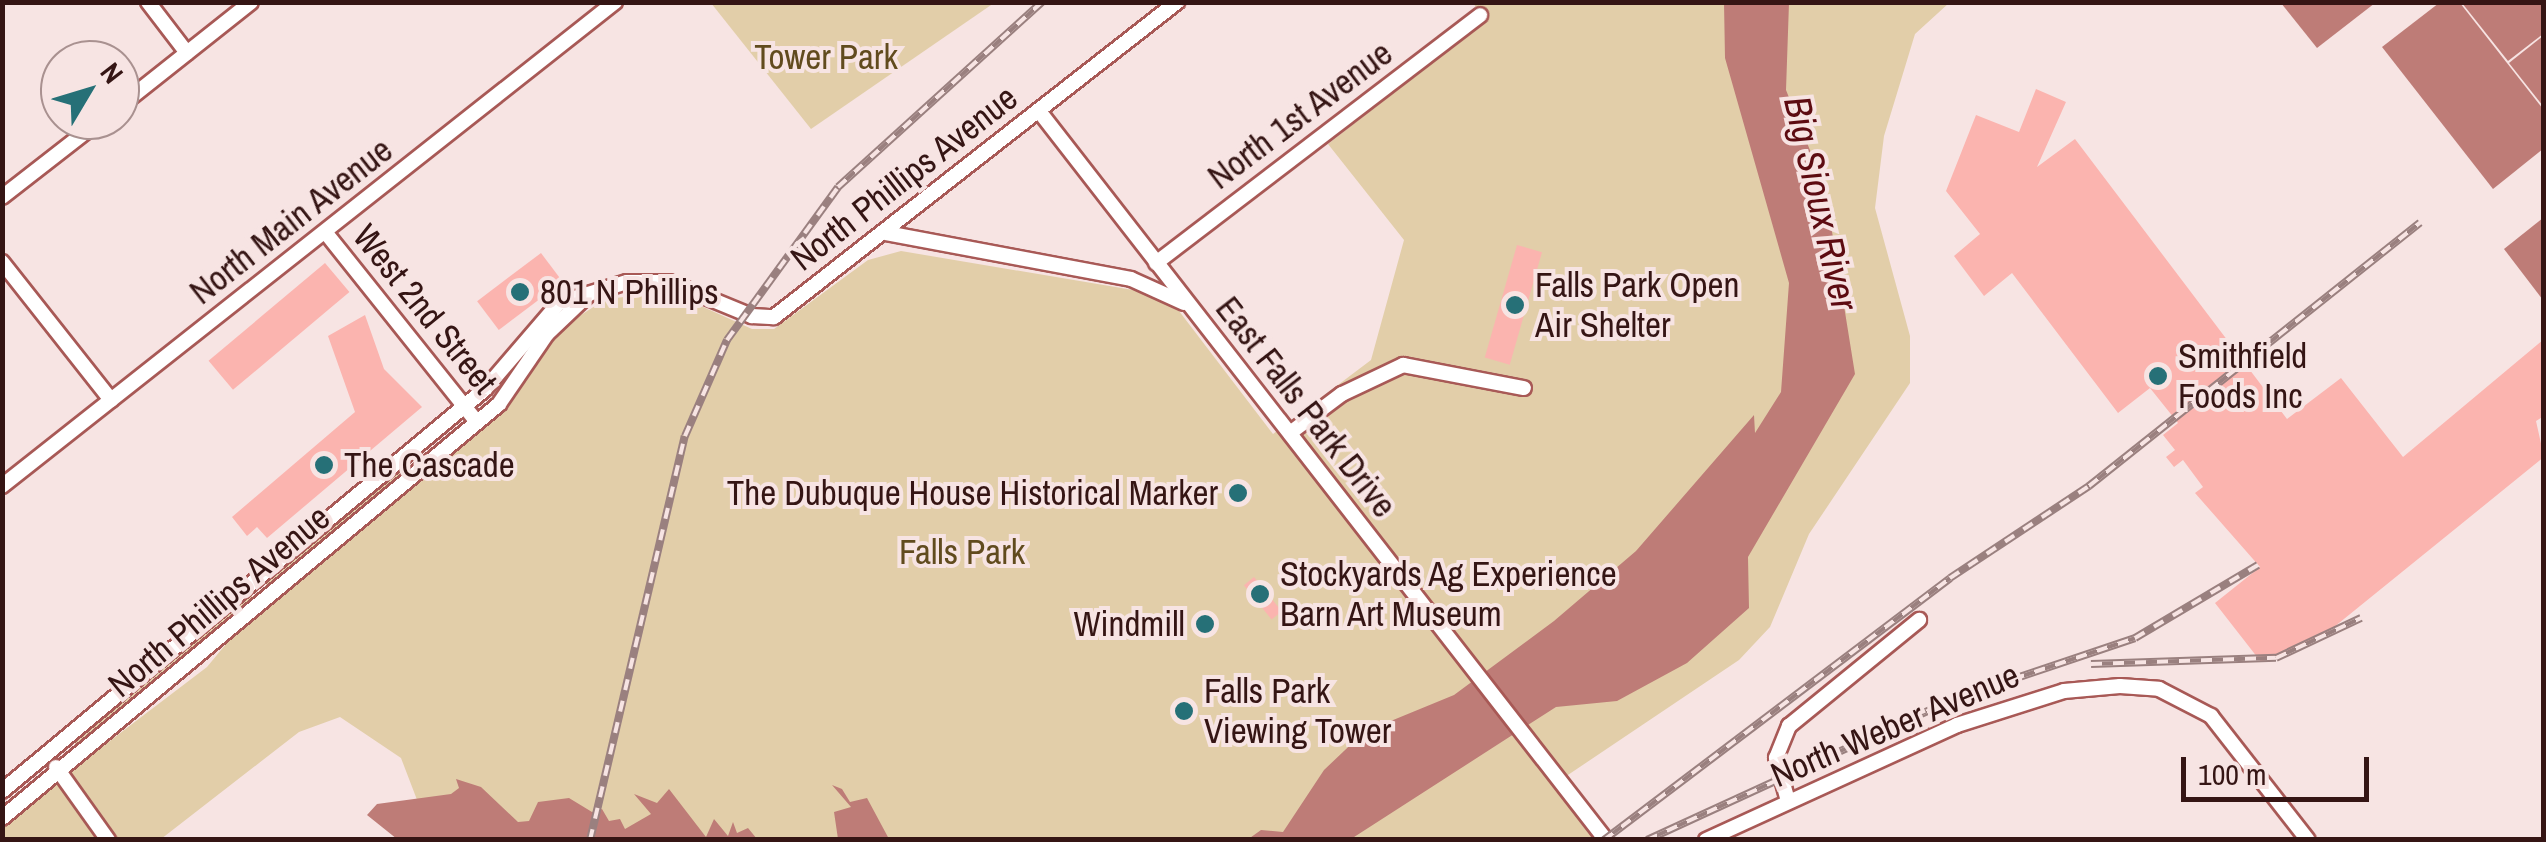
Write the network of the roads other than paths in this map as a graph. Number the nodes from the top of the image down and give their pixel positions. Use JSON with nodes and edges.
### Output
{"nodes":[{"id":1,"x":148,"y":2,"type":"edge"},
{"id":2,"x":251,"y":2,"type":"edge"},
{"id":3,"x":615,"y":2,"type":"edge"},
{"id":4,"x":1177,"y":2,"type":"edge"},
{"id":5,"x":1480,"y":15,"type":"dead end"},
{"id":6,"x":188,"y":53,"type":"junction"},
{"id":7,"x":140,"y":90,"type":"edge"},
{"id":8,"x":1038,"y":110,"type":"junction"},
{"id":9,"x":76,"y":140,"type":"edge"},
{"id":10,"x":2,"y":197,"type":"edge"},
{"id":11,"x":326,"y":233,"type":"junction"},
{"id":12,"x":886,"y":233,"type":"junction"},
{"id":13,"x":2,"y":262,"type":"edge"},
{"id":14,"x":1156,"y":263,"type":"junction"},
{"id":15,"x":589,"y":294,"type":"junction"},
{"id":16,"x":1193,"y":308,"type":"junction"},
{"id":17,"x":1524,"y":388,"type":"dead end"},
{"id":18,"x":111,"y":400,"type":"junction"},
{"id":19,"x":464,"y":407,"type":"junction"},
{"id":20,"x":476,"y":422,"type":"junction"},
{"id":21,"x":1290,"y":433,"type":"junction"},
{"id":22,"x":2,"y":486,"type":"edge"},
{"id":23,"x":1919,"y":620,"type":"dead end"},
{"id":24,"x":50,"y":758,"type":"junction"},
{"id":25,"x":62,"y":773,"type":"junction"},
{"id":26,"x":2,"y":791,"type":"edge"},
{"id":27,"x":1788,"y":801,"type":"junction"},
{"id":28,"x":2,"y":818,"type":"edge"},
{"id":29,"x":108,"y":840,"type":"edge"},
{"id":30,"x":1606,"y":840,"type":"edge"},
{"id":31,"x":1706,"y":840,"type":"edge"},
{"id":32,"x":2308,"y":840,"type":"edge"}],
"edges":[{"from":1,"to":6,"type":"street"},
{"from":2,"to":6,"type":"street"},
{"from":3,"to":11,"type":"street","name":"North Main Avenue"},
{"from":4,"to":8,"type":"street","name":"North Phillips Avenue"},
{"from":5,"to":14,"type":"street","name":"North 1st Avenue"},
{"from":6,"to":7,"type":"street"},
{"from":8,"to":12,"type":"street","name":"North Phillips Avenue"},
{"from":8,"to":14,"type":"street"},
{"from":9,"to":10,"type":"street"},
{"from":11,"to":18,"type":"street","name":"North Main Avenue"},
{"from":11,"to":19,"type":"street","name":"West 2nd Street"},
{"from":12,"to":15,"type":"street","name":"North Phillips Avenue"},
{"from":12,"to":16,"type":"street","name":"East Falls Park Drive"},
{"from":13,"to":18,"type":"street"},
{"from":14,"to":16,"type":"street"},
{"from":15,"to":19,"type":"street","name":"North Phillips Avenue"},
{"from":15,"to":20,"type":"street","name":"North Phillips Avenue"},
{"from":16,"to":21,"type":"street","name":"East Falls Park Drive"},
{"from":17,"to":21,"type":"street"},
{"from":18,"to":22,"type":"street","name":"North Main Avenue"},
{"from":19,"to":20,"type":"street","name":"West 2nd Street"},
{"from":19,"to":24,"type":"street","name":"North Phillips Avenue"},
{"from":20,"to":25,"type":"street","name":"North Phillips Avenue"},
{"from":21,"to":30,"type":"street","name":"East Falls Park Drive"},
{"from":23,"to":27,"type":"street"},
{"from":24,"to":25,"type":"street"},
{"from":24,"to":26,"type":"street","name":"North Phillips Avenue"},
{"from":25,"to":28,"type":"street","name":"North Phillips Avenue"},
{"from":25,"to":29,"type":"street"},
{"from":27,"to":31,"type":"street","name":"North Weber Avenue"},
{"from":27,"to":32,"type":"street","name":"North Weber Avenue"}]}
